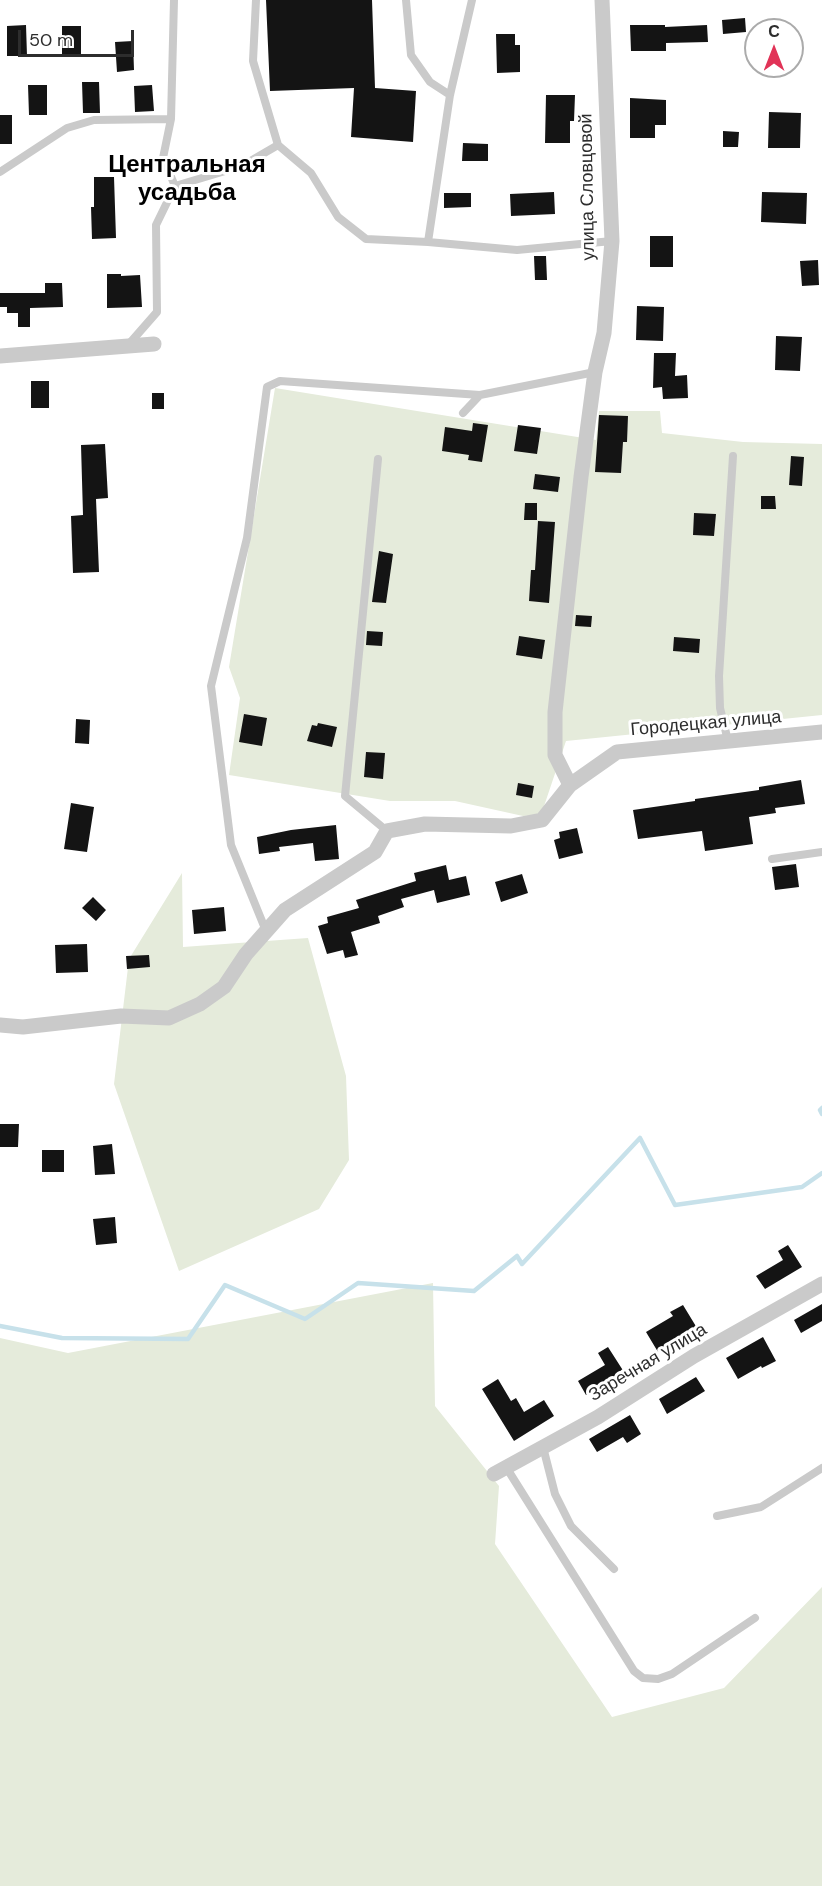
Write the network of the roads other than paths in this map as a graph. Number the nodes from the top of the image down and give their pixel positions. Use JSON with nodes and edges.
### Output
{"nodes":[{"id":1,"x":174,"y":0,"type":"edge"},
{"id":2,"x":256,"y":0,"type":"edge"},
{"id":3,"x":406,"y":0,"type":"edge"},
{"id":4,"x":472,"y":0,"type":"edge"},
{"id":5,"x":602,"y":0,"type":"edge"},
{"id":6,"x":450,"y":94,"type":"junction"},
{"id":7,"x":171,"y":119,"type":"junction"},
{"id":8,"x":278,"y":145,"type":"junction"},
{"id":9,"x":0,"y":172,"type":"edge"},
{"id":10,"x":176,"y":186,"type":"junction"},
{"id":11,"x":612,"y":241,"type":"junction"},
{"id":12,"x":428,"y":242,"type":"junction"},
{"id":13,"x":154,"y":344,"type":"dead end"},
{"id":14,"x":128,"y":345,"type":"junction"},
{"id":15,"x":0,"y":356,"type":"edge"},
{"id":16,"x":595,"y":372,"type":"junction"},
{"id":17,"x":480,"y":395,"type":"junction"},
{"id":18,"x":463,"y":412,"type":"dead end"},
{"id":19,"x":733,"y":456,"type":"dead end"},
{"id":20,"x":378,"y":459,"type":"dead end"},
{"id":21,"x":822,"y":732,"type":"edge"},
{"id":22,"x":728,"y":741,"type":"junction"},
{"id":23,"x":570,"y":785,"type":"junction"},
{"id":24,"x":387,"y":831,"type":"junction"},
{"id":25,"x":822,"y":852,"type":"edge"},
{"id":26,"x":772,"y":859,"type":"dead end"},
{"id":27,"x":266,"y":932,"type":"junction"},
{"id":28,"x":0,"y":1024,"type":"edge"},
{"id":29,"x":822,"y":1284,"type":"edge"},
{"id":30,"x":543,"y":1447,"type":"junction"},
{"id":31,"x":822,"y":1468,"type":"edge"},
{"id":32,"x":500,"y":1471,"type":"joint"},
{"id":33,"x":717,"y":1516,"type":"dead end"},
{"id":34,"x":614,"y":1569,"type":"dead end"},
{"id":35,"x":755,"y":1618,"type":"dead end"}],
"edges":[{"from":1,"to":7,"type":"lane"},
{"from":2,"to":8,"type":"lane"},
{"from":3,"to":6,"type":"lane"},
{"from":4,"to":6,"type":"lane"},
{"from":5,"to":11,"type":"street","name":"улица Словцовой"},
{"from":6,"to":12,"type":"lane"},
{"from":7,"to":9,"type":"lane"},
{"from":7,"to":10,"type":"lane"},
{"from":8,"to":10,"type":"lane"},
{"from":8,"to":12,"type":"lane"},
{"from":10,"to":14,"type":"lane"},
{"from":11,"to":12,"type":"lane"},
{"from":11,"to":16,"type":"street","name":"улица Словцовой"},
{"from":13,"to":14,"type":"street"},
{"from":14,"to":15,"type":"street"},
{"from":16,"to":17,"type":"lane"},
{"from":16,"to":23,"type":"street","name":"улица Словцовой"},
{"from":17,"to":18,"type":"lane"},
{"from":17,"to":27,"type":"lane"},
{"from":19,"to":22,"type":"lane"},
{"from":20,"to":24,"type":"lane"},
{"from":21,"to":22,"type":"street","name":"Городецкая улица"},
{"from":22,"to":23,"type":"street","name":"Городецкая улица"},
{"from":23,"to":24,"type":"street","name":"Городецкая улица"},
{"from":24,"to":27,"type":"street"},
{"from":25,"to":26,"type":"lane"},
{"from":27,"to":28,"type":"street"},
{"from":29,"to":30,"type":"street","name":"Заречная улица"},
{"from":30,"to":32,"type":"street","name":"Заречная улица"},
{"from":30,"to":34,"type":"lane"},
{"from":31,"to":33,"type":"lane"},
{"from":32,"to":35,"type":"lane"}]}
